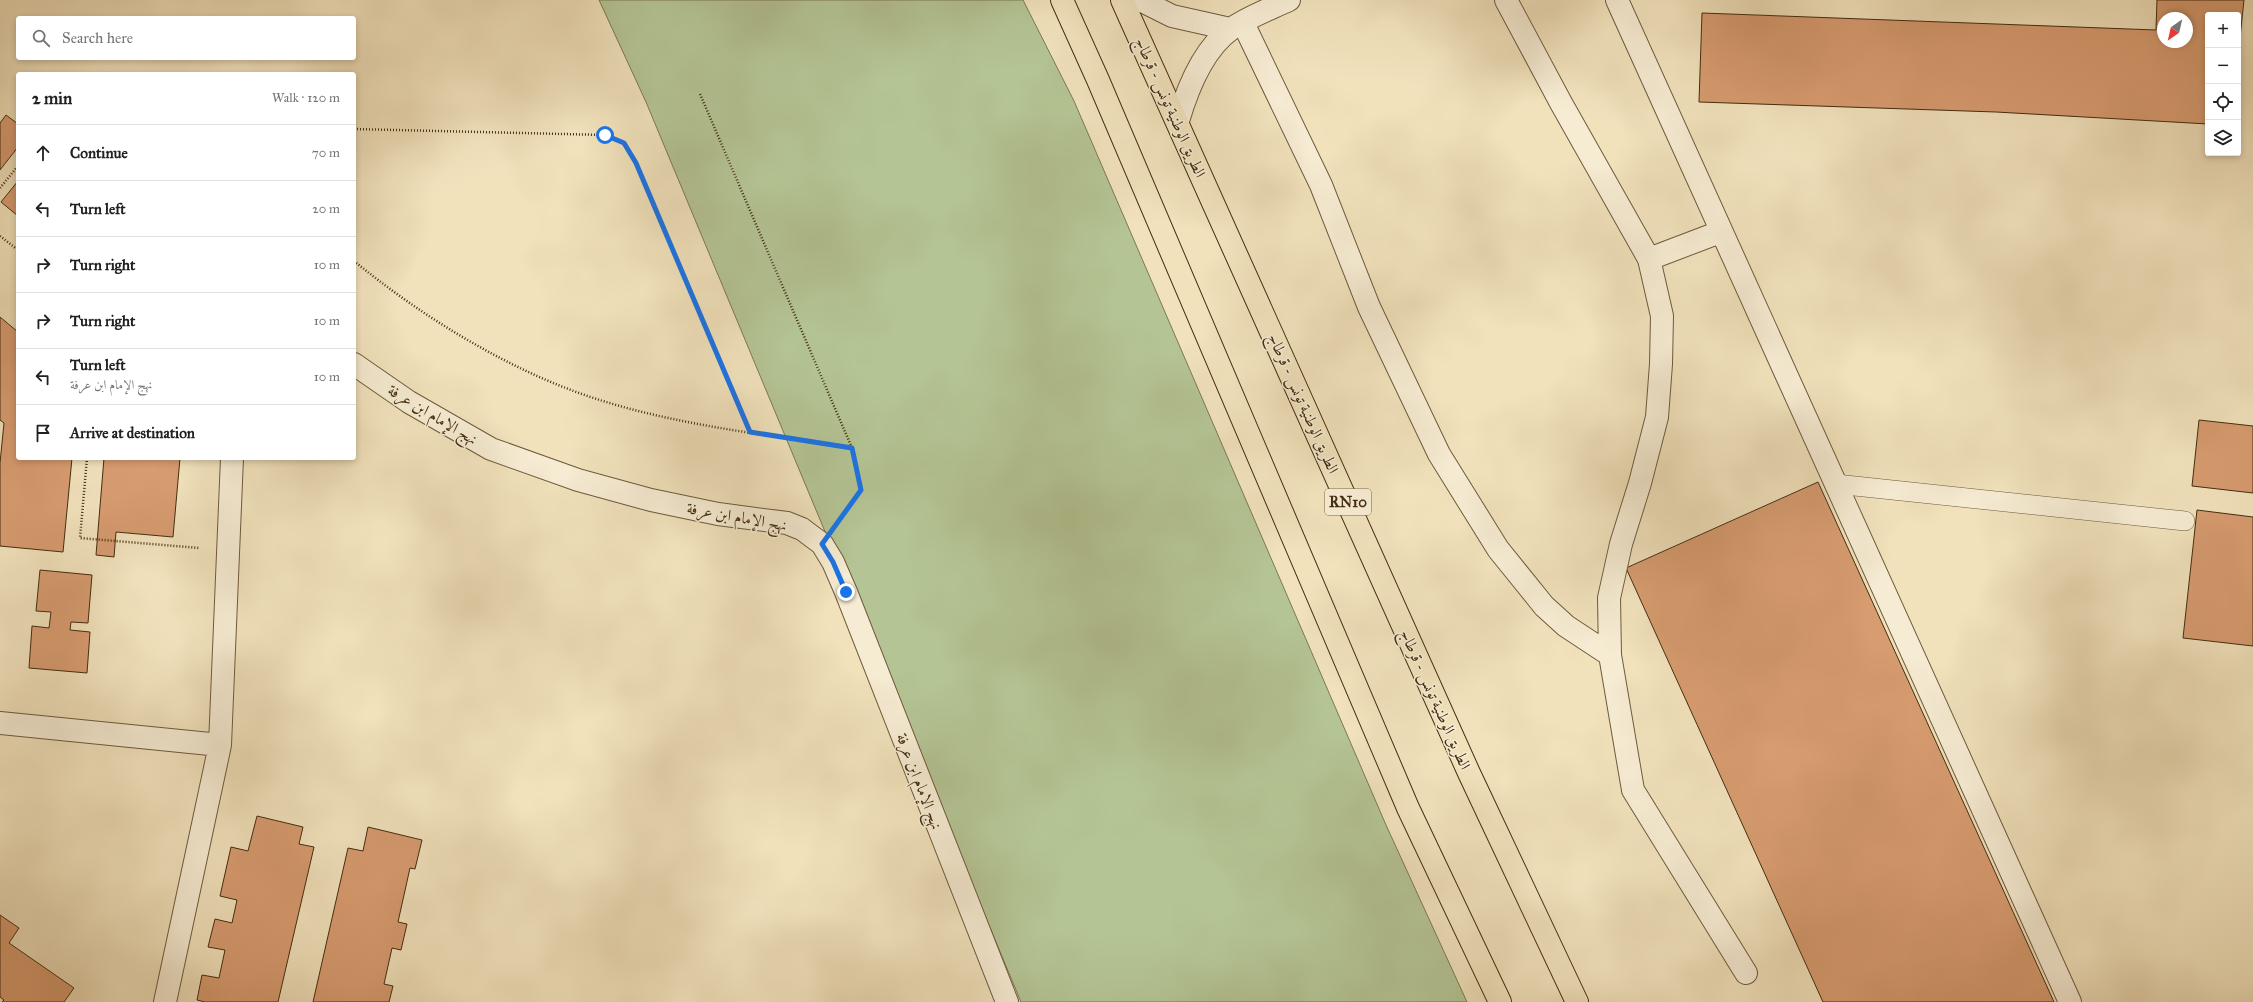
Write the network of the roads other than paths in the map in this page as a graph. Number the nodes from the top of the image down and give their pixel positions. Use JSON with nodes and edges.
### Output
{"nodes":[{"id":1,"x":1049,"y":0,"type":"edge"},
{"id":2,"x":1062,"y":0,"type":"edge"},
{"id":3,"x":1122,"y":0,"type":"edge"},
{"id":4,"x":1140,"y":0,"type":"edge"},
{"id":5,"x":1289,"y":0,"type":"edge"},
{"id":6,"x":1506,"y":0,"type":"edge"},
{"id":7,"x":1617,"y":0,"type":"edge"},
{"id":8,"x":1237,"y":26,"type":"junction"},
{"id":9,"x":1098,"y":80,"type":"junction"},
{"id":10,"x":1178,"y":121,"type":"junction"},
{"id":11,"x":1720,"y":232,"type":"junction"},
{"id":12,"x":1649,"y":259,"type":"junction"},
{"id":13,"x":356,"y":365,"type":"edge"},
{"id":14,"x":232,"y":460,"type":"edge"},
{"id":15,"x":1836,"y":484,"type":"junction"},
{"id":16,"x":2184,"y":521,"type":"dead end"},
{"id":17,"x":1610,"y":655,"type":"junction"},
{"id":18,"x":0,"y":723,"type":"edge"},
{"id":19,"x":220,"y":745,"type":"junction"},
{"id":20,"x":1746,"y":973,"type":"dead end"},
{"id":21,"x":165,"y":1002,"type":"edge"},
{"id":22,"x":1007,"y":1002,"type":"edge"},
{"id":23,"x":1500,"y":1002,"type":"edge"},
{"id":24,"x":1577,"y":1002,"type":"edge"},
{"id":25,"x":2070,"y":1002,"type":"edge"}],
"edges":[{"from":1,"to":9,"type":"highway"},
{"from":2,"to":9,"type":"highway"},
{"from":3,"to":10,"type":"highway","name":"الطريق الوطنية تونس - قرطاج","number":"RN10"},
{"from":4,"to":8,"type":"street"},
{"from":5,"to":8,"type":"street"},
{"from":6,"to":12,"type":"street"},
{"from":7,"to":11,"type":"street"},
{"from":8,"to":10,"type":"street"},
{"from":8,"to":17,"type":"street"},
{"from":9,"to":23,"type":"highway"},
{"from":10,"to":24,"type":"highway","name":"الطريق الوطنية تونس - قرطاج","number":"RN10"},
{"from":11,"to":12,"type":"street"},
{"from":11,"to":15,"type":"street"},
{"from":12,"to":17,"type":"street"},
{"from":13,"to":22,"type":"street","name":"نهج الإمام ابن عرفة"},
{"from":14,"to":19,"type":"street"},
{"from":15,"to":16,"type":"lane"},
{"from":15,"to":25,"type":"street"},
{"from":17,"to":20,"type":"street"},
{"from":18,"to":19,"type":"street"},
{"from":19,"to":21,"type":"street"}]}
